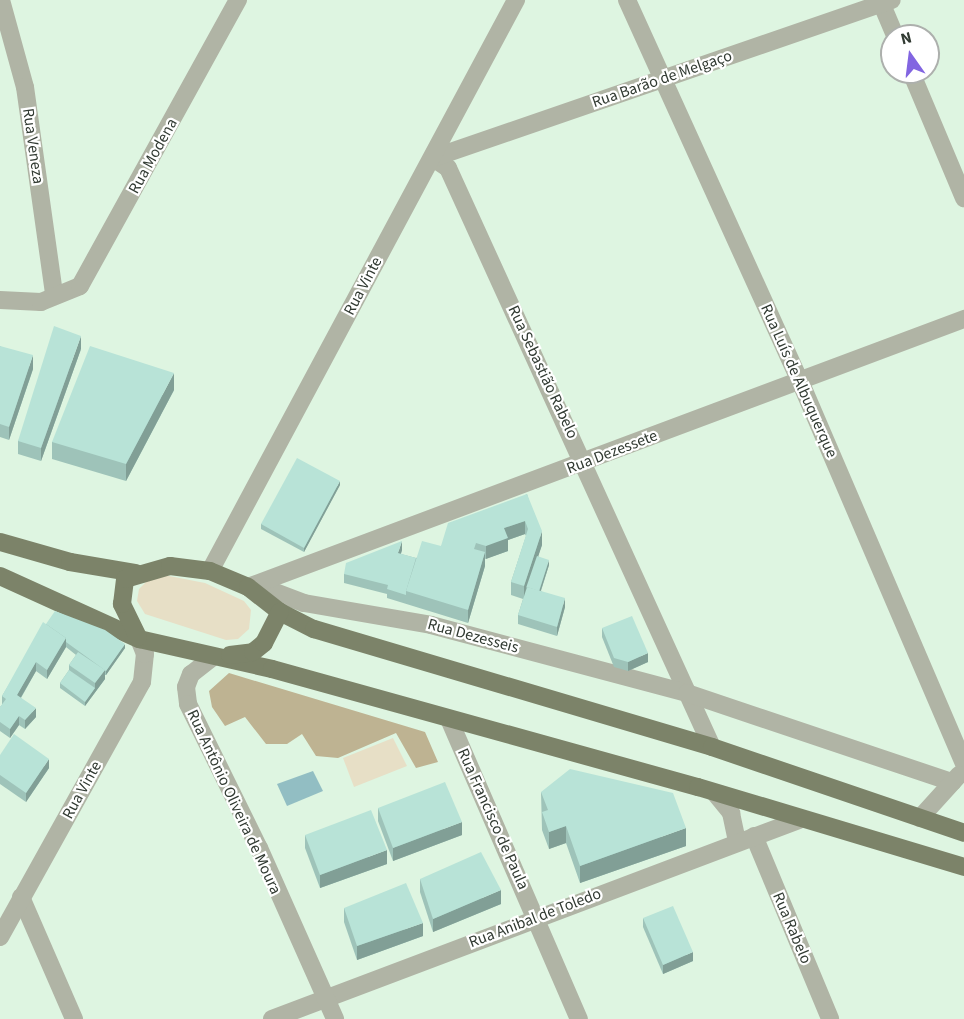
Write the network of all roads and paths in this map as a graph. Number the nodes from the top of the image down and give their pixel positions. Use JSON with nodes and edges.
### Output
{"nodes":[{"id":1,"x":1,"y":0,"type":"edge"},
{"id":2,"x":238,"y":0,"type":"edge"},
{"id":3,"x":516,"y":0,"type":"edge"},
{"id":4,"x":627,"y":0,"type":"edge"},
{"id":5,"x":885,"y":1,"type":"edge"},
{"id":6,"x":892,"y":24,"type":"edge"},
{"id":7,"x":662,"y":79,"type":"junction"},
{"id":8,"x":916,"y":84,"type":"edge"},
{"id":9,"x":433,"y":158,"type":"junction"},
{"id":10,"x":964,"y":198,"type":"edge"},
{"id":11,"x":54,"y":294,"type":"junction"},
{"id":12,"x":0,"y":300,"type":"edge"},
{"id":13,"x":964,"y":319,"type":"edge"},
{"id":14,"x":800,"y":381,"type":"junction"},
{"id":15,"x":585,"y":463,"type":"junction"},
{"id":16,"x":0,"y":542,"type":"edge"},
{"id":17,"x":210,"y":571,"type":"junction"},
{"id":18,"x":136,"y":573,"type":"junction"},
{"id":19,"x":0,"y":576,"type":"edge"},
{"id":20,"x":254,"y":586,"type":"junction"},
{"id":21,"x":280,"y":612,"type":"junction"},
{"id":22,"x":139,"y":639,"type":"junction"},
{"id":23,"x":213,"y":657,"type":"junction"},
{"id":24,"x":687,"y":693,"type":"junction"},
{"id":25,"x":449,"y":719,"type":"junction"},
{"id":26,"x":712,"y":747,"type":"junction"},
{"id":27,"x":964,"y":764,"type":"edge"},
{"id":28,"x":958,"y":776,"type":"edge"},
{"id":29,"x":715,"y":792,"type":"junction"},
{"id":30,"x":920,"y":818,"type":"junction"},
{"id":31,"x":799,"y":820,"type":"junction"},
{"id":32,"x":964,"y":832,"type":"edge"},
{"id":33,"x":746,"y":839,"type":"junction"},
{"id":34,"x":964,"y":867,"type":"edge"},
{"id":35,"x":21,"y":897,"type":"junction"},
{"id":36,"x":537,"y":917,"type":"junction"},
{"id":37,"x":0,"y":937,"type":"edge"},
{"id":38,"x":326,"y":999,"type":"junction"},
{"id":39,"x":74,"y":1019,"type":"edge"},
{"id":40,"x":272,"y":1019,"type":"edge"},
{"id":41,"x":335,"y":1019,"type":"edge"},
{"id":42,"x":579,"y":1019,"type":"edge"},
{"id":43,"x":830,"y":1019,"type":"edge"}],
"edges":[{"from":1,"to":11,"type":"street","name":"Rua Veneza"},
{"from":2,"to":11,"type":"street","name":"Rua Modena"},
{"from":3,"to":9,"type":"street","name":"Rua Vinte"},
{"from":4,"to":7,"type":"street","name":"Rua Luís de Albuquerque"},
{"from":5,"to":6,"type":"street"},
{"from":5,"to":7,"type":"street","name":"Rua Barão de Melgaço"},
{"from":7,"to":9,"type":"street","name":"Rua Barão de Melgaço"},
{"from":7,"to":14,"type":"street","name":"Rua Luís de Albuquerque"},
{"from":8,"to":10,"type":"street"},
{"from":9,"to":15,"type":"street","name":"Rua Sebastião Rabelo"},
{"from":9,"to":17,"type":"street","name":"Rua Vinte"},
{"from":11,"to":12,"type":"street","name":"Rua Modena"},
{"from":13,"to":14,"type":"street","name":"Rua Dezessete"},
{"from":14,"to":15,"type":"street","name":"Rua Dezessete"},
{"from":14,"to":27,"type":"street","name":"Rua Luís de Albuquerque"},
{"from":15,"to":20,"type":"street","name":"Rua Dezessete"},
{"from":15,"to":24,"type":"street","name":"Rua Sebastião Rabelo"},
{"from":16,"to":18,"type":"main road"},
{"from":17,"to":18,"type":"main road"},
{"from":17,"to":20,"type":"main road"},
{"from":18,"to":22,"type":"main road"},
{"from":19,"to":22,"type":"main road"},
{"from":20,"to":21,"type":"main road"},
{"from":20,"to":24,"type":"street","name":"Rua Dezesseis"},
{"from":21,"to":23,"type":"main road"},
{"from":21,"to":26,"type":"main road"},
{"from":22,"to":23,"type":"main road"},
{"from":22,"to":35,"type":"street","name":"Rua Vinte"},
{"from":23,"to":25,"type":"main road"},
{"from":23,"to":38,"type":"street","name":"Rua Antônio Oliveira de Moura"},
{"from":24,"to":26,"type":"street","name":"Rua Sebastião Rabelo"},
{"from":24,"to":28,"type":"street","name":"Rua Dezesseis"},
{"from":25,"to":29,"type":"main road"},
{"from":25,"to":36,"type":"street","name":"Rua Francisco de Paula"},
{"from":26,"to":30,"type":"main road"},
{"from":28,"to":30,"type":"street"},
{"from":29,"to":31,"type":"main road"},
{"from":29,"to":33,"type":"street","name":"Rua Rabelo"},
{"from":30,"to":32,"type":"main road"},
{"from":31,"to":33,"type":"street","name":"Rua Anibal de Toledo"},
{"from":31,"to":34,"type":"main road"},
{"from":33,"to":36,"type":"street","name":"Rua Anibal de Toledo"},
{"from":33,"to":43,"type":"street","name":"Rua Rabelo"},
{"from":35,"to":37,"type":"street","name":"Rua Vinte"},
{"from":35,"to":39,"type":"street"},
{"from":36,"to":38,"type":"street","name":"Rua Anibal de Toledo"},
{"from":36,"to":42,"type":"street","name":"Rua Francisco de Paula"},
{"from":38,"to":40,"type":"street","name":"Rua Anibal de Toledo"},
{"from":38,"to":41,"type":"street","name":"Rua Antônio Oliveira de Moura"}]}
